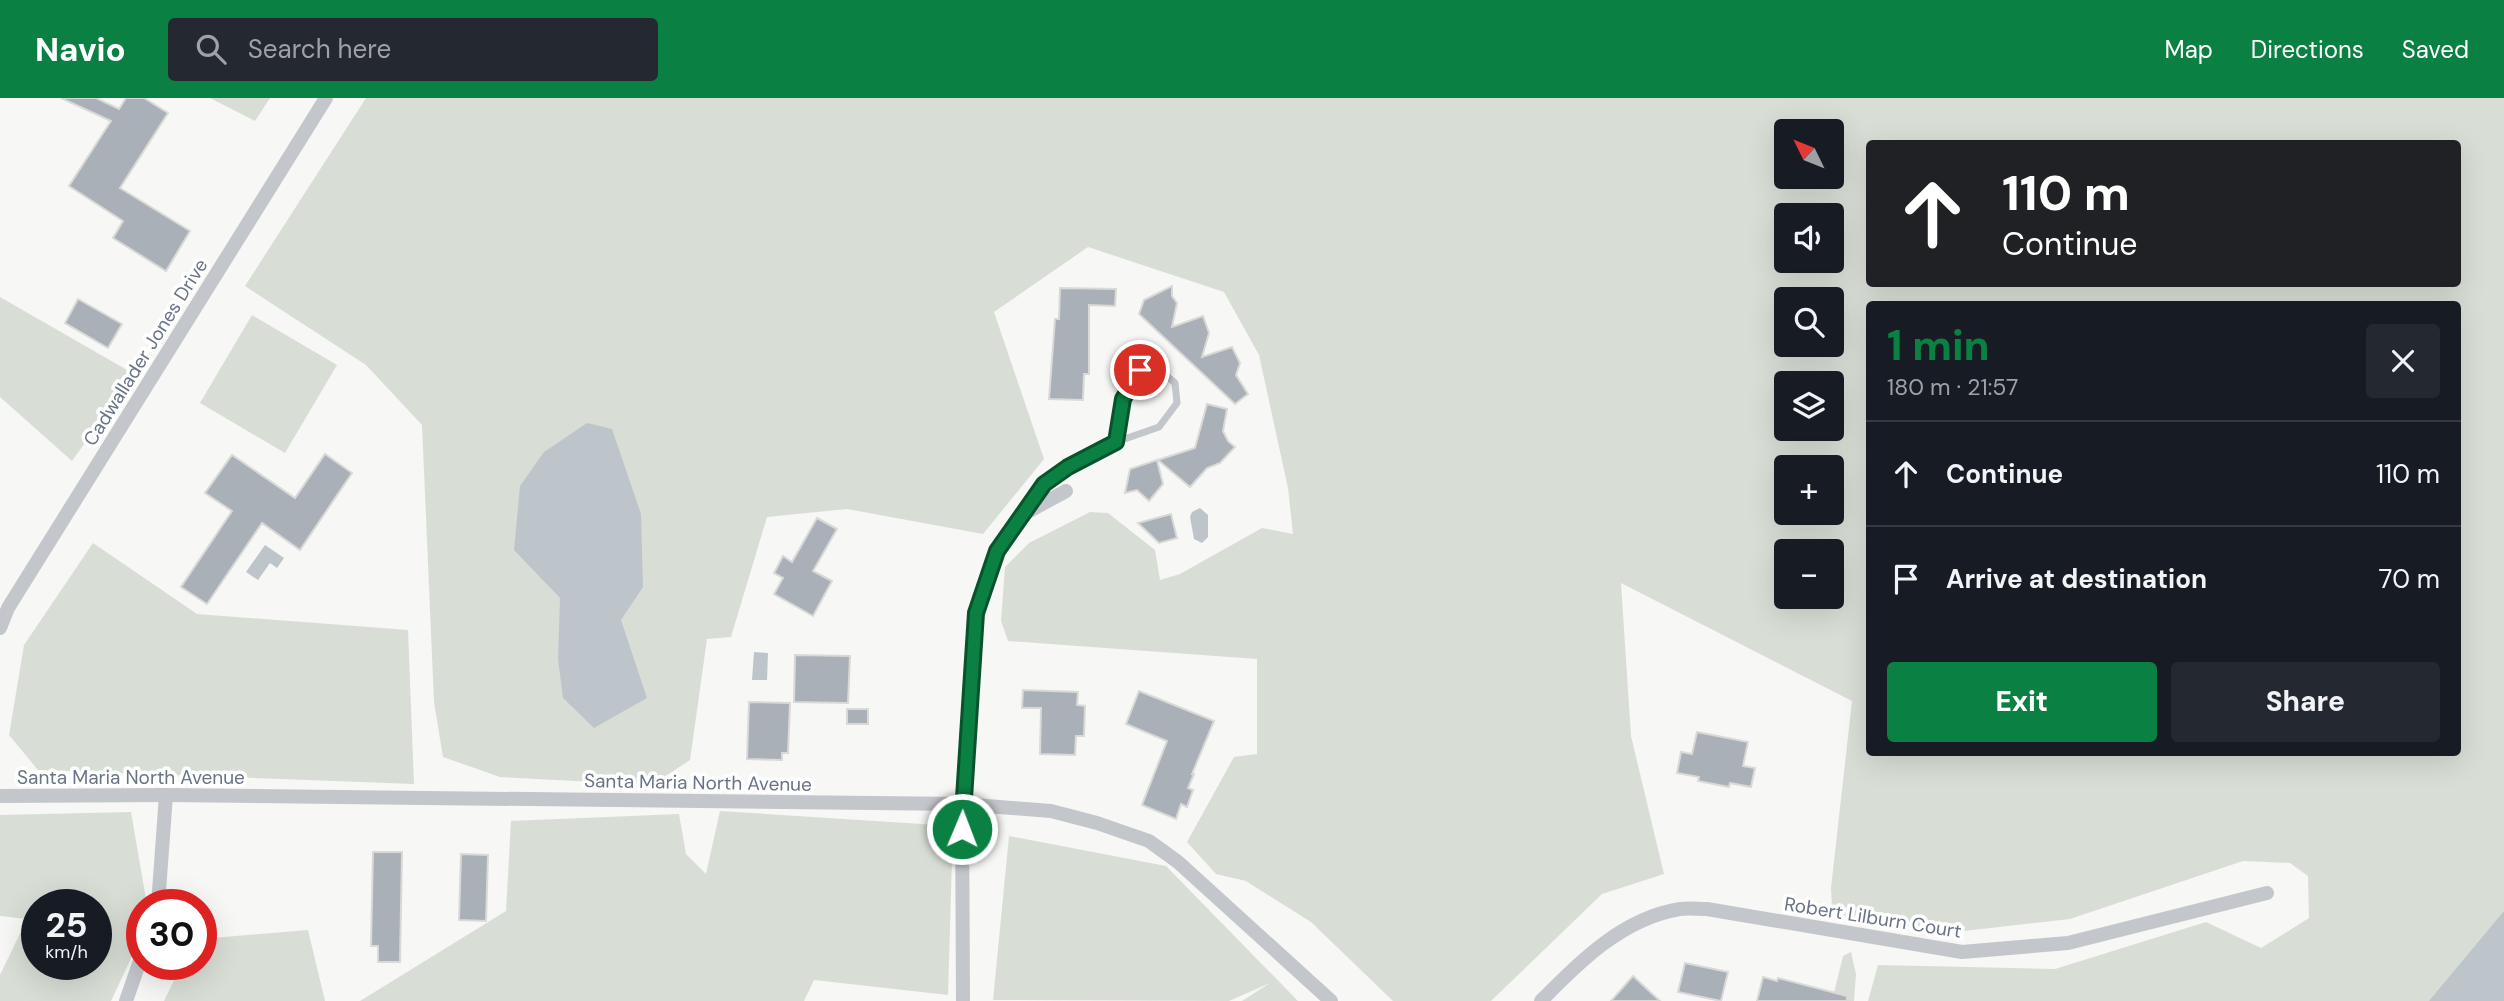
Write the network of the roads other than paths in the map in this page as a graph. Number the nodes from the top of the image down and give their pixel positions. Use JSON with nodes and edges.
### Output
{"nodes":[{"id":1,"x":326,"y":98,"type":"edge"},
{"id":2,"x":1116,"y":442,"type":"junction"},
{"id":3,"x":1066,"y":491,"type":"dead end"},
{"id":4,"x":1022,"y":515,"type":"junction"},
{"id":5,"x":0,"y":628,"type":"edge"},
{"id":6,"x":166,"y":795,"type":"junction"},
{"id":7,"x":0,"y":796,"type":"edge"},
{"id":8,"x":962,"y":804,"type":"junction"},
{"id":9,"x":159,"y":889,"type":"edge"},
{"id":10,"x":2267,"y":893,"type":"dead end"},
{"id":11,"x":133,"y":980,"type":"edge"},
{"id":12,"x":126,"y":1001,"type":"edge"},
{"id":13,"x":963,"y":1001,"type":"edge"},
{"id":14,"x":1331,"y":1001,"type":"edge"},
{"id":15,"x":1541,"y":1001,"type":"edge"}],
"edges":[{"from":1,"to":5,"type":"street","name":"Cadwallader Jones Drive"},
{"from":2,"to":2,"type":"lane"},
{"from":2,"to":4,"type":"lane"},
{"from":3,"to":4,"type":"street"},
{"from":4,"to":8,"type":"street"},
{"from":6,"to":7,"type":"street","name":"Santa Maria North Avenue"},
{"from":6,"to":8,"type":"street","name":"Santa Maria North Avenue"},
{"from":6,"to":9,"type":"street"},
{"from":8,"to":13,"type":"street"},
{"from":8,"to":14,"type":"street","name":"Santa Maria North Avenue"},
{"from":10,"to":15,"type":"street","name":"Robert Lilburn Court"},
{"from":11,"to":12,"type":"street"}]}
